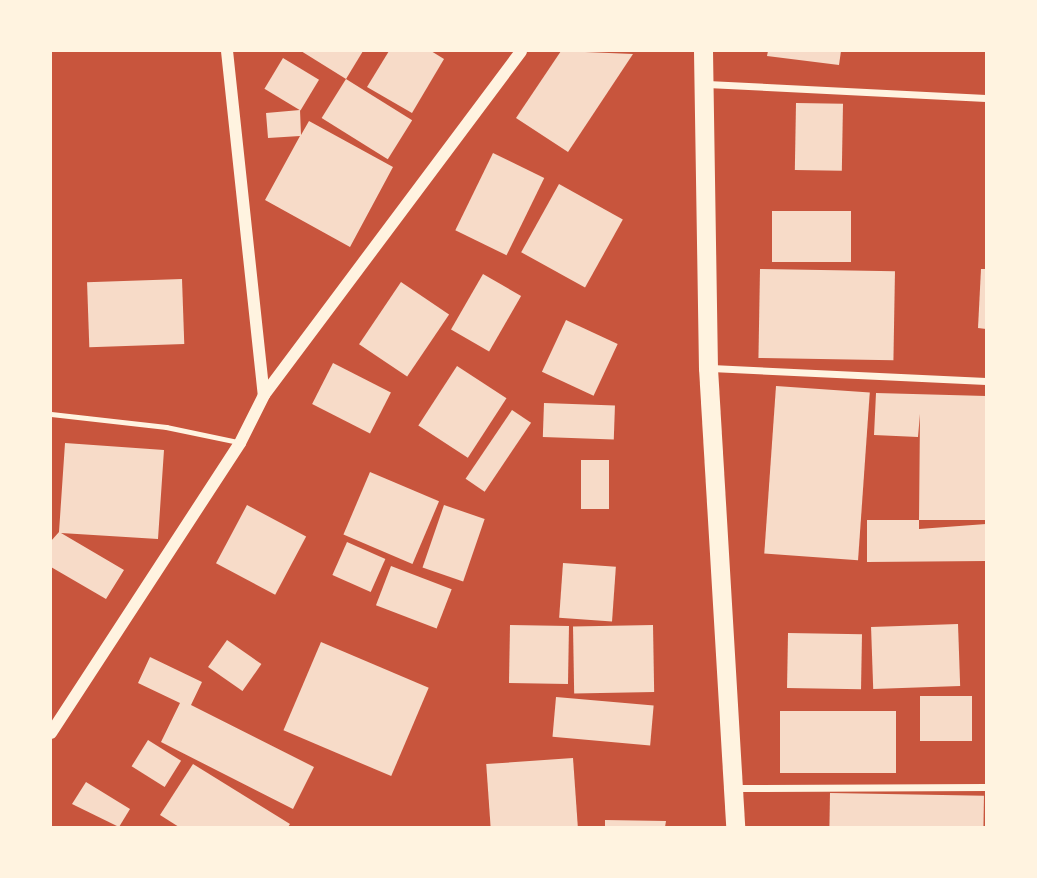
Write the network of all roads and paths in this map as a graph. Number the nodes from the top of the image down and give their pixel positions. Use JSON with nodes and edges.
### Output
{"nodes":[{"id":1,"x":227,"y":51,"type":"edge"},
{"id":2,"x":521,"y":51,"type":"edge"},
{"id":3,"x":702,"y":51,"type":"edge"},
{"id":4,"x":703,"y":83,"type":"junction"},
{"id":5,"x":986,"y":98,"type":"edge"},
{"id":6,"x":708,"y":368,"type":"junction"},
{"id":7,"x":986,"y":381,"type":"edge"},
{"id":8,"x":264,"y":395,"type":"junction"},
{"id":9,"x":51,"y":414,"type":"edge"},
{"id":10,"x":240,"y":443,"type":"junction"},
{"id":11,"x":53,"y":726,"type":"edge"},
{"id":12,"x":986,"y":787,"type":"edge"},
{"id":13,"x":732,"y":788,"type":"junction"},
{"id":14,"x":735,"y":827,"type":"edge"}],
"edges":[{"from":1,"to":8,"type":"street"},
{"from":2,"to":8,"type":"street"},
{"from":3,"to":4,"type":"highway"},
{"from":4,"to":5,"type":"street"},
{"from":4,"to":6,"type":"highway"},
{"from":6,"to":7,"type":"street"},
{"from":6,"to":13,"type":"highway"},
{"from":8,"to":10,"type":"street"},
{"from":9,"to":10,"type":"lane"},
{"from":10,"to":11,"type":"street"},
{"from":12,"to":13,"type":"street"},
{"from":13,"to":14,"type":"highway"}]}
